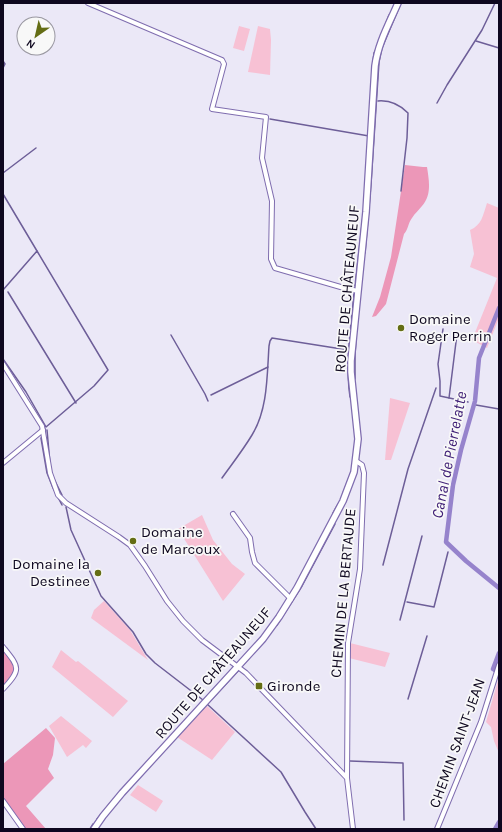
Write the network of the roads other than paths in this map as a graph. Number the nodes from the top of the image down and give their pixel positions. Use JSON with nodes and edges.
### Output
{"nodes":[{"id":1,"x":88,"y":3,"type":"edge"},
{"id":2,"x":398,"y":3,"type":"edge"},
{"id":3,"x":358,"y":291,"type":"junction"},
{"id":4,"x":3,"y":364,"type":"edge"},
{"id":5,"x":43,"y":430,"type":"junction"},
{"id":6,"x":356,"y":461,"type":"junction"},
{"id":7,"x":3,"y":463,"type":"edge"},
{"id":8,"x":233,"y":514,"type":"dead end"},
{"id":9,"x":291,"y":599,"type":"junction"},
{"id":10,"x":3,"y":647,"type":"edge"},
{"id":11,"x":239,"y":666,"type":"junction"},
{"id":12,"x":498,"y":667,"type":"edge"},
{"id":13,"x":3,"y":689,"type":"edge"},
{"id":14,"x":347,"y":778,"type":"junction"},
{"id":15,"x":3,"y":801,"type":"edge"},
{"id":16,"x":23,"y":829,"type":"edge"},
{"id":17,"x":94,"y":829,"type":"edge"},
{"id":18,"x":354,"y":829,"type":"edge"},
{"id":19,"x":437,"y":829,"type":"edge"}],
"edges":[{"from":1,"to":3,"type":"street"},
{"from":2,"to":3,"type":"main road","name":"ROUTE DE CHÂTEAUNEUF"},
{"from":3,"to":6,"type":"main road","name":"ROUTE DE CHÂTEAUNEUF"},
{"from":4,"to":5,"type":"street"},
{"from":5,"to":7,"type":"street"},
{"from":5,"to":11,"type":"street"},
{"from":6,"to":9,"type":"main road","name":"ROUTE DE CHÂTEAUNEUF"},
{"from":6,"to":14,"type":"street","name":"CHEMIN DE LA BERTAUDE"},
{"from":8,"to":9,"type":"street"},
{"from":9,"to":11,"type":"main road","name":"ROUTE DE CHÂTEAUNEUF"},
{"from":10,"to":13,"type":"street"},
{"from":11,"to":14,"type":"street"},
{"from":11,"to":17,"type":"main road","name":"ROUTE DE CHÂTEAUNEUF"},
{"from":12,"to":19,"type":"street","name":"CHEMIN SAINT-JEAN"},
{"from":14,"to":18,"type":"street","name":"CHEMIN DE LA BERTAUDE"},
{"from":15,"to":16,"type":"street"}]}
